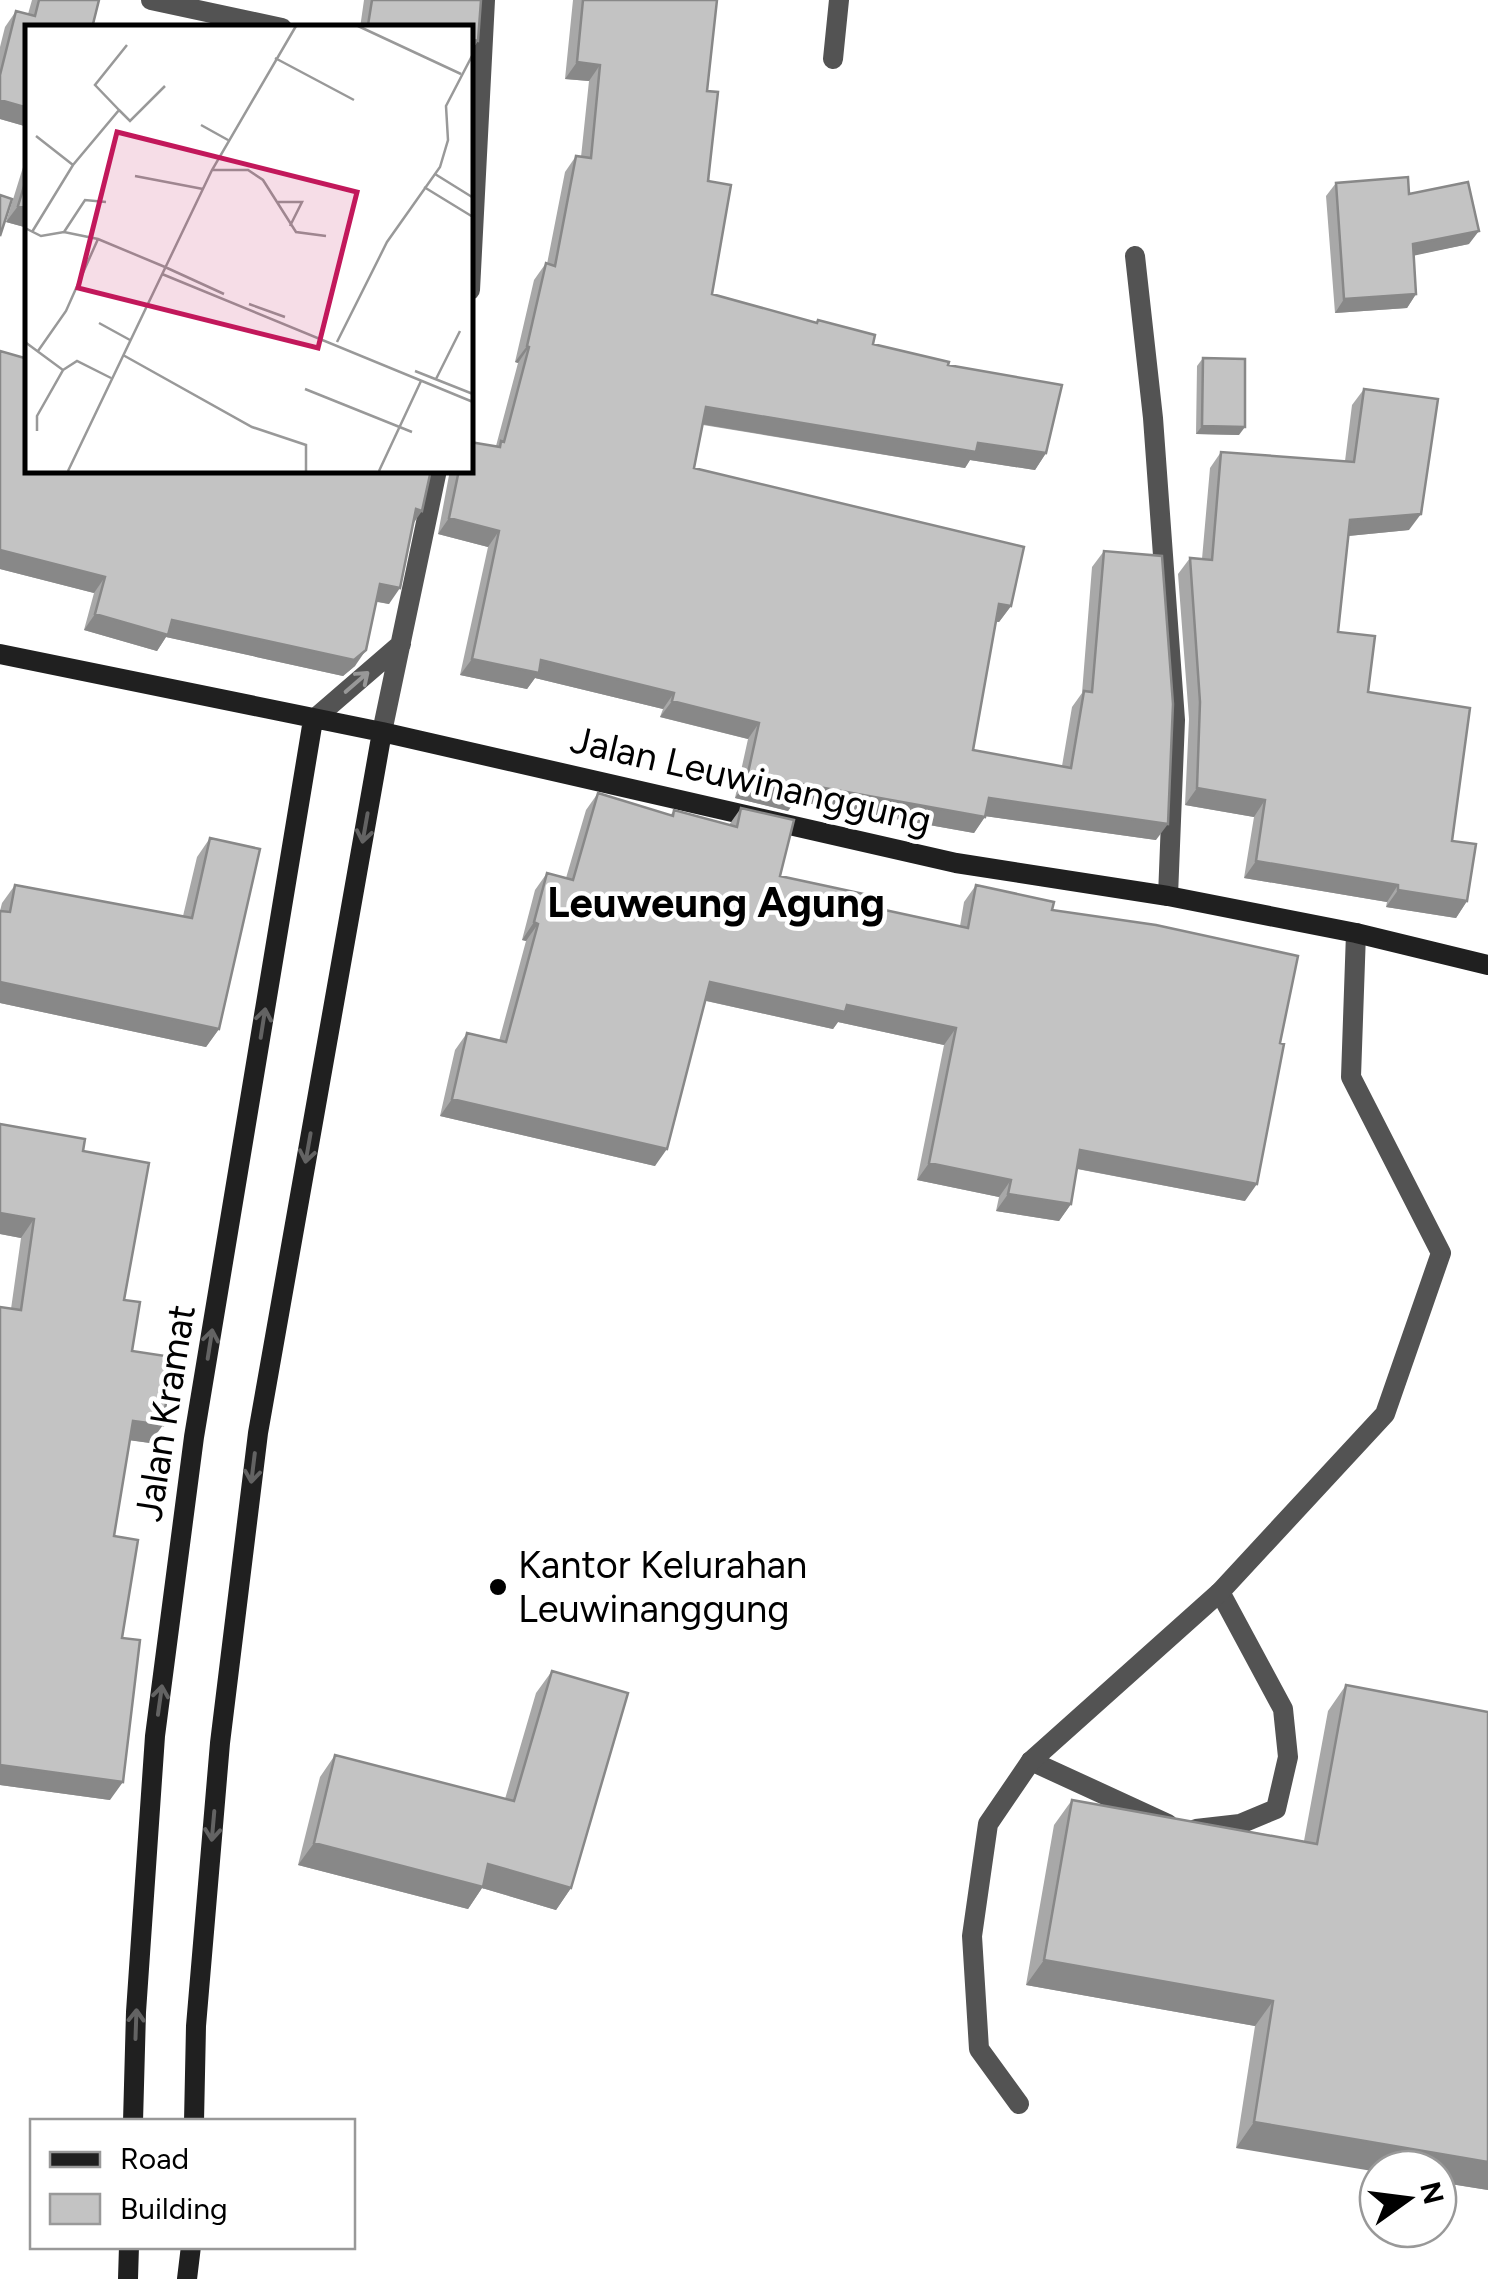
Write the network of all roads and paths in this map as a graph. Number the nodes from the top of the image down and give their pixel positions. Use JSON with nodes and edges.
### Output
{"nodes":[{"id":1,"x":151,"y":0,"type":"edge"},
{"id":2,"x":486,"y":0,"type":"edge"},
{"id":3,"x":839,"y":0,"type":"edge"},
{"id":4,"x":268,"y":25,"type":"edge"},
{"id":5,"x":832,"y":59,"type":"dead end"},
{"id":6,"x":477,"y":66,"type":"edge"},
{"id":7,"x":472,"y":226,"type":"edge"},
{"id":8,"x":1135,"y":256,"type":"dead end"},
{"id":9,"x":437,"y":472,"type":"edge"},
{"id":10,"x":401,"y":644,"type":"junction"},
{"id":11,"x":0,"y":654,"type":"edge"},
{"id":12,"x":314,"y":720,"type":"junction"},
{"id":13,"x":382,"y":732,"type":"junction"},
{"id":14,"x":1168,"y":896,"type":"junction"},
{"id":15,"x":1356,"y":933,"type":"junction"},
{"id":16,"x":1488,"y":965,"type":"edge"},
{"id":17,"x":1220,"y":1592,"type":"junction"},
{"id":18,"x":1031,"y":1761,"type":"junction"},
{"id":19,"x":1019,"y":2104,"type":"dead end"},
{"id":20,"x":133,"y":2119,"type":"edge"},
{"id":21,"x":194,"y":2119,"type":"edge"},
{"id":22,"x":129,"y":2249,"type":"edge"},
{"id":23,"x":191,"y":2249,"type":"edge"},
{"id":24,"x":128,"y":2279,"type":"edge"},
{"id":25,"x":187,"y":2279,"type":"edge"}],
"edges":[{"from":1,"to":4,"type":"street"},
{"from":2,"to":6,"type":"street"},
{"from":3,"to":5,"type":"street"},
{"from":6,"to":7,"type":"street"},
{"from":8,"to":14,"type":"street"},
{"from":9,"to":10,"type":"street"},
{"from":12,"to":10,"type":"street","one_way":true},
{"from":10,"to":13,"type":"street"},
{"from":11,"to":12,"type":"main road","name":"Jalan Leuwinanggung"},
{"from":12,"to":13,"type":"main road","name":"Jalan Leuwinanggung"},
{"from":20,"to":12,"type":"main road","name":"Jalan Kramat","one_way":true},
{"from":13,"to":14,"type":"main road","name":"Jalan Leuwinanggung"},
{"from":13,"to":21,"type":"main road","one_way":true},
{"from":14,"to":15,"type":"main road","name":"Jalan Leuwinanggung"},
{"from":15,"to":16,"type":"main road","name":"Jalan Leuwinanggung"},
{"from":15,"to":17,"type":"street"},
{"from":17,"to":18,"type":"street"},
{"from":17,"to":18,"type":"street"},
{"from":18,"to":19,"type":"street"},
{"from":22,"to":24,"type":"main road"},
{"from":23,"to":25,"type":"main road"}]}
